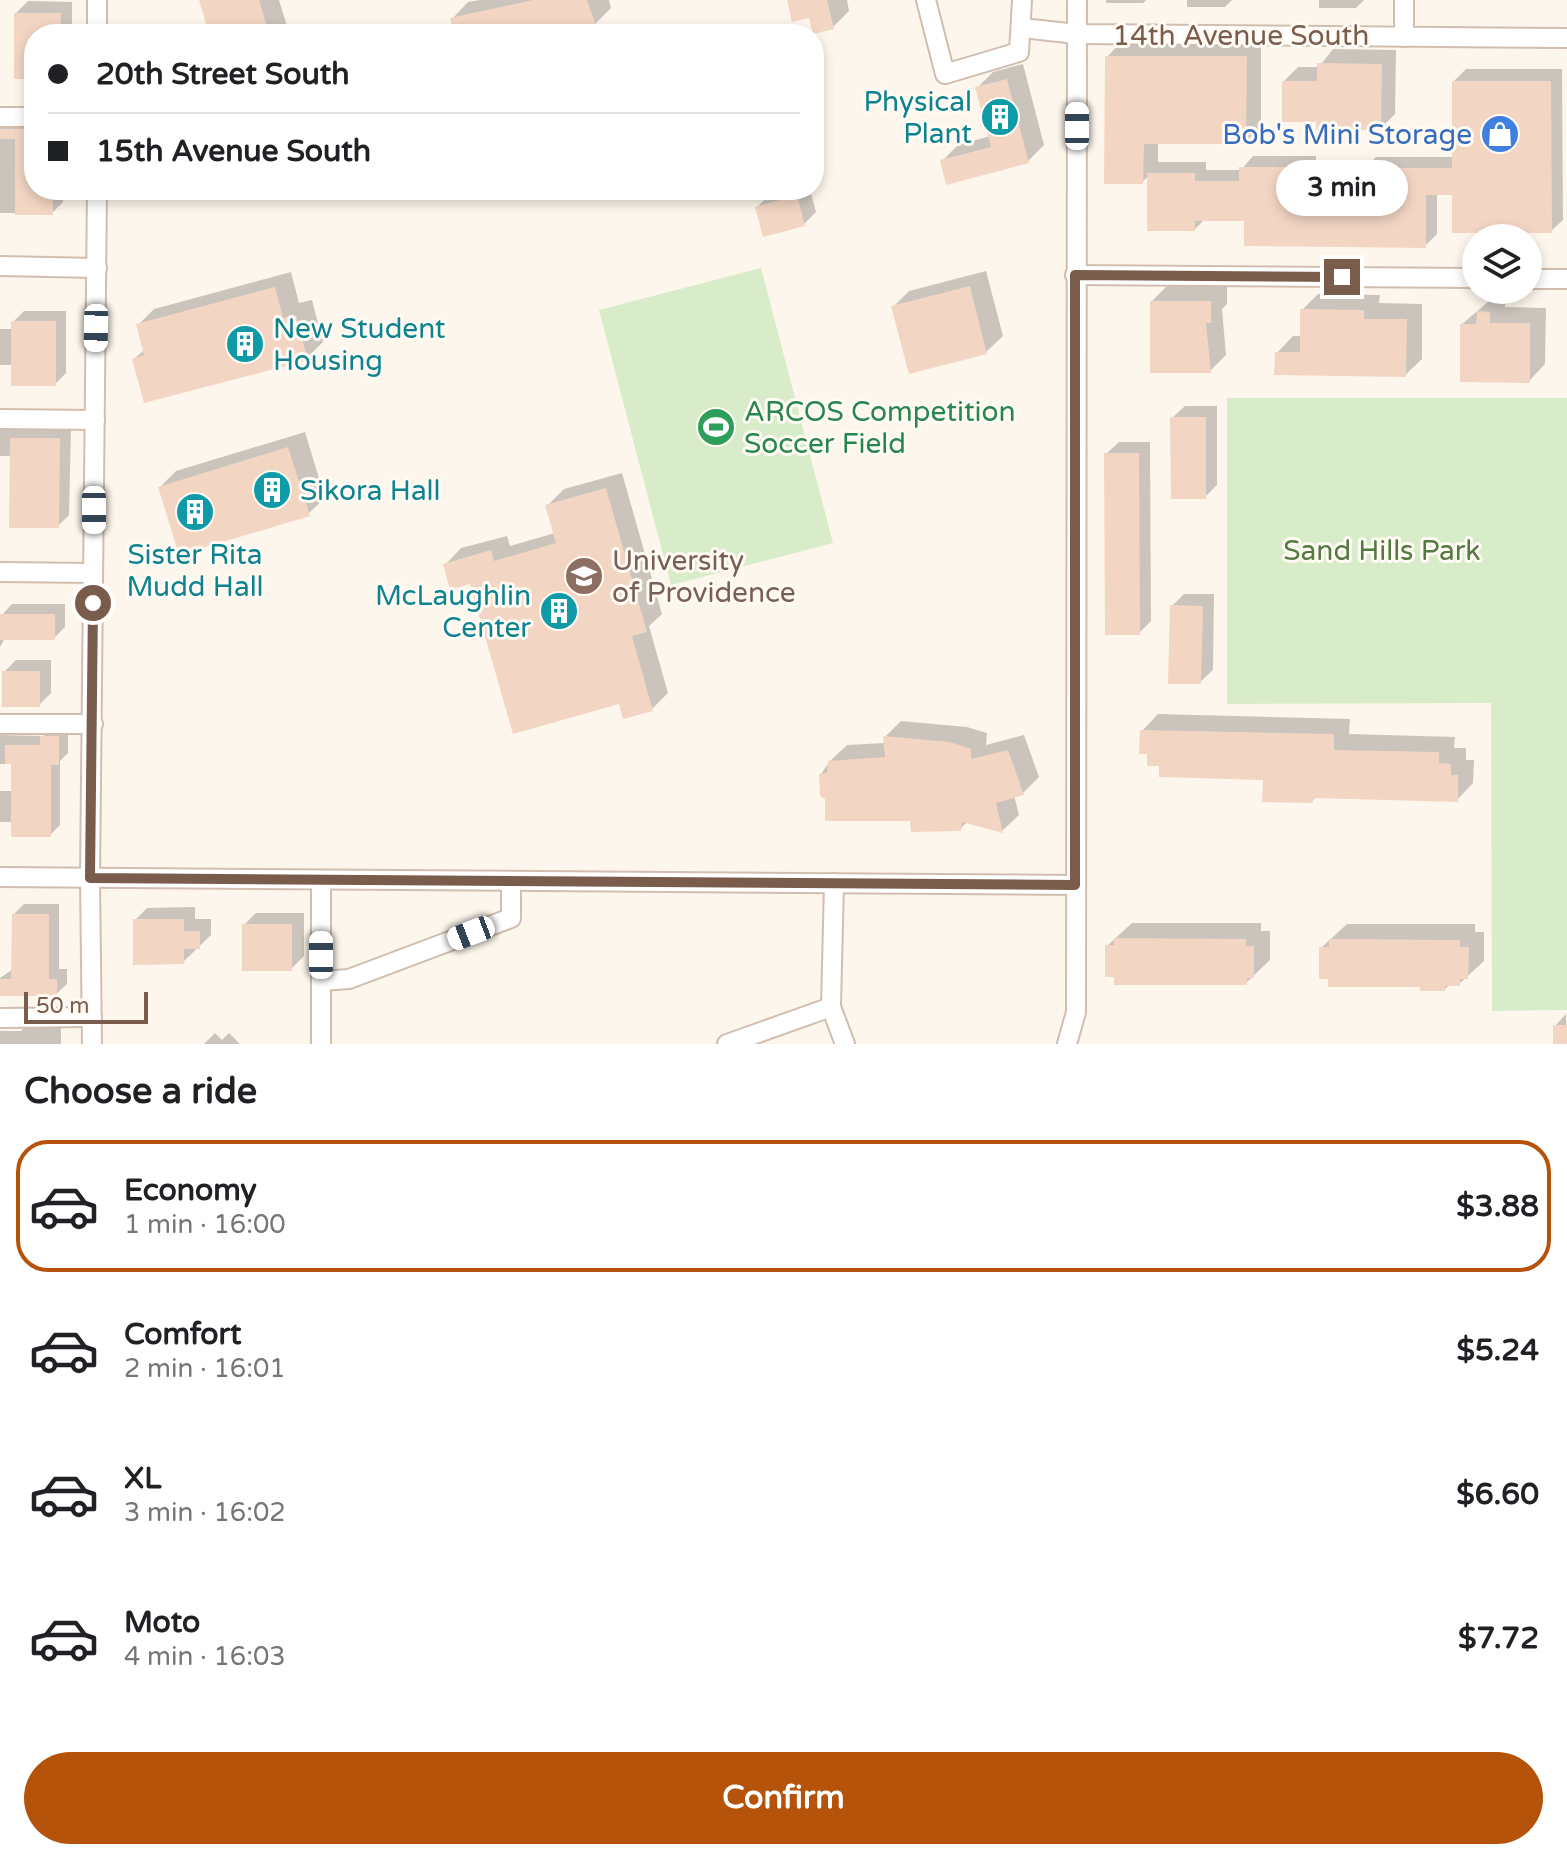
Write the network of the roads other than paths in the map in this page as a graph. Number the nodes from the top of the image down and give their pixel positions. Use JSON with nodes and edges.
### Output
{"nodes":[{"id":1,"x":97,"y":0,"type":"edge"},
{"id":2,"x":926,"y":0,"type":"edge"},
{"id":3,"x":1022,"y":0,"type":"edge"},
{"id":4,"x":1077,"y":0,"type":"edge"},
{"id":5,"x":1404,"y":0,"type":"edge"},
{"id":6,"x":97,"y":24,"type":"edge"},
{"id":7,"x":1022,"y":28,"type":"junction"},
{"id":8,"x":1077,"y":34,"type":"junction"},
{"id":9,"x":1404,"y":37,"type":"junction"},
{"id":10,"x":1567,"y":38,"type":"edge"},
{"id":11,"x":0,"y":117,"type":"edge"},
{"id":12,"x":24,"y":117,"type":"edge"},
{"id":13,"x":97,"y":200,"type":"edge"},
{"id":14,"x":0,"y":266,"type":"edge"},
{"id":15,"x":97,"y":268,"type":"junction"},
{"id":16,"x":1075,"y":275,"type":"junction"},
{"id":17,"x":1462,"y":278,"type":"edge"},
{"id":18,"x":1542,"y":279,"type":"edge"},
{"id":19,"x":1567,"y":279,"type":"edge"},
{"id":20,"x":0,"y":419,"type":"edge"},
{"id":21,"x":95,"y":420,"type":"junction"},
{"id":22,"x":0,"y":572,"type":"edge"},
{"id":23,"x":93,"y":573,"type":"junction"},
{"id":24,"x":0,"y":724,"type":"edge"},
{"id":25,"x":93,"y":724,"type":"junction"},
{"id":26,"x":0,"y":877,"type":"edge"},
{"id":27,"x":90,"y":878,"type":"junction"},
{"id":28,"x":321,"y":880,"type":"junction"},
{"id":29,"x":511,"y":881,"type":"junction"},
{"id":30,"x":834,"y":883,"type":"junction"},
{"id":31,"x":1075,"y":885,"type":"junction"},
{"id":32,"x":321,"y":981,"type":"junction"},
{"id":33,"x":831,"y":1007,"type":"junction"},
{"id":34,"x":92,"y":1017,"type":"junction"},
{"id":35,"x":0,"y":1018,"type":"edge"},
{"id":36,"x":92,"y":1044,"type":"edge"},
{"id":37,"x":321,"y":1044,"type":"edge"},
{"id":38,"x":727,"y":1044,"type":"edge"},
{"id":39,"x":845,"y":1044,"type":"edge"},
{"id":40,"x":1067,"y":1044,"type":"edge"}],
"edges":[{"from":1,"to":6,"type":"street"},
{"from":2,"to":7,"type":"street"},
{"from":3,"to":7,"type":"street"},
{"from":4,"to":8,"type":"street"},
{"from":5,"to":9,"type":"street"},
{"from":7,"to":8,"type":"street","name":"14th Avenue South"},
{"from":8,"to":9,"type":"street","name":"14th Avenue South"},
{"from":8,"to":16,"type":"street"},
{"from":9,"to":10,"type":"street","name":"14th Avenue South"},
{"from":11,"to":12,"type":"street"},
{"from":13,"to":15,"type":"street"},
{"from":14,"to":15,"type":"street"},
{"from":15,"to":21,"type":"street"},
{"from":16,"to":17,"type":"street"},
{"from":16,"to":31,"type":"street"},
{"from":18,"to":19,"type":"street"},
{"from":20,"to":21,"type":"street"},
{"from":21,"to":23,"type":"street"},
{"from":22,"to":23,"type":"street"},
{"from":23,"to":25,"type":"street"},
{"from":24,"to":25,"type":"street"},
{"from":25,"to":27,"type":"street"},
{"from":26,"to":27,"type":"street"},
{"from":27,"to":28,"type":"street"},
{"from":27,"to":34,"type":"street"},
{"from":28,"to":29,"type":"street"},
{"from":28,"to":32,"type":"street"},
{"from":29,"to":30,"type":"street"},
{"from":29,"to":32,"type":"street"},
{"from":30,"to":31,"type":"street"},
{"from":30,"to":33,"type":"street"},
{"from":31,"to":40,"type":"street"},
{"from":32,"to":37,"type":"street"},
{"from":33,"to":38,"type":"street"},
{"from":33,"to":39,"type":"street"},
{"from":34,"to":35,"type":"street"},
{"from":34,"to":36,"type":"street"}]}
